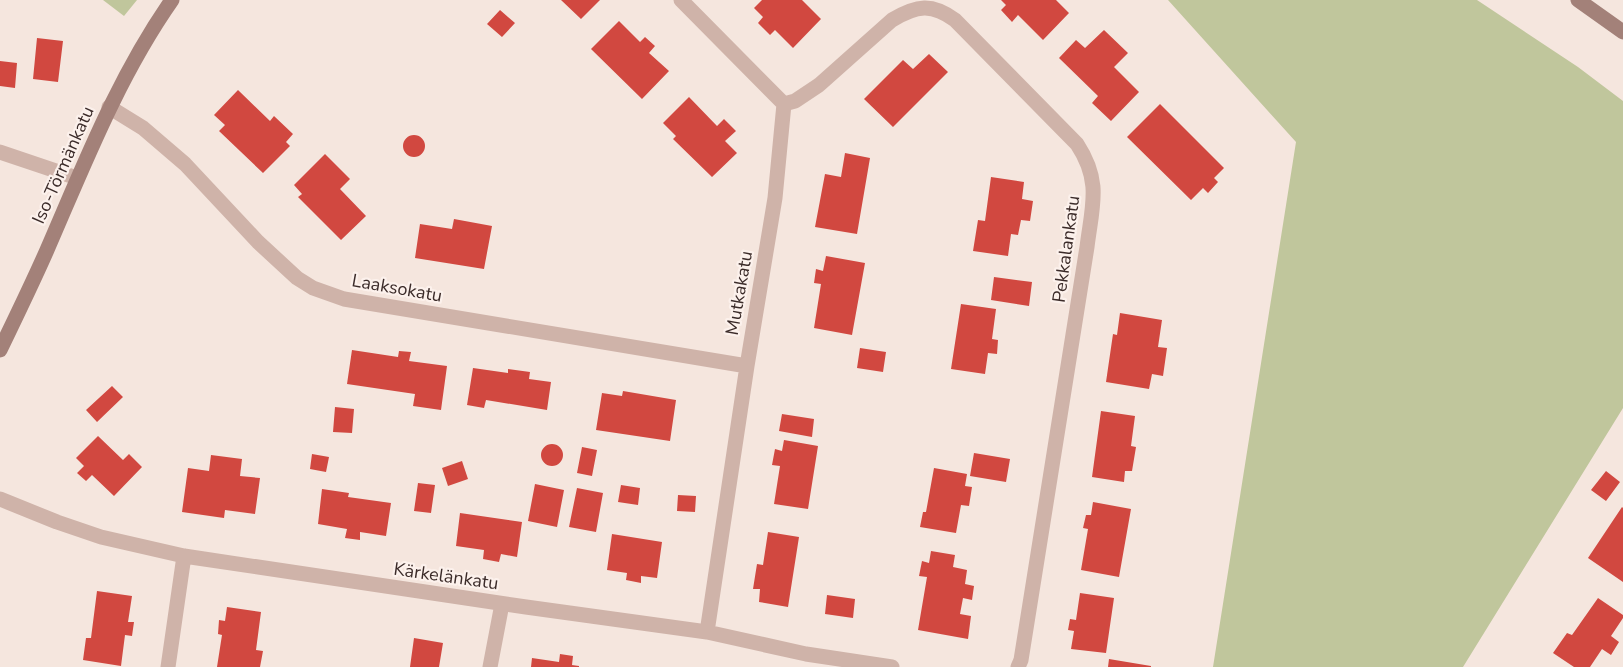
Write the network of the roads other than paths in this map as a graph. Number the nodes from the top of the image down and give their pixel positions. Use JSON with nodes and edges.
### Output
{"nodes":[{"id":1,"x":172,"y":0,"type":"edge"},
{"id":2,"x":681,"y":0,"type":"edge"},
{"id":3,"x":1578,"y":0,"type":"edge"},
{"id":4,"x":1623,"y":32,"type":"edge"},
{"id":5,"x":784,"y":104,"type":"junction"},
{"id":6,"x":109,"y":107,"type":"junction"},
{"id":7,"x":0,"y":152,"type":"edge"},
{"id":8,"x":77,"y":178,"type":"junction"},
{"id":9,"x":0,"y":350,"type":"edge"},
{"id":10,"x":747,"y":366,"type":"junction"},
{"id":11,"x":0,"y":499,"type":"edge"},
{"id":12,"x":184,"y":556,"type":"junction"},
{"id":13,"x":502,"y":604,"type":"junction"},
{"id":14,"x":707,"y":632,"type":"junction"},
{"id":15,"x":168,"y":667,"type":"edge"},
{"id":16,"x":490,"y":667,"type":"edge"},
{"id":17,"x":892,"y":667,"type":"edge"},
{"id":18,"x":1018,"y":667,"type":"edge"}],
"edges":[{"from":1,"to":6,"type":"street","name":"Iso-Törmänkatu"},
{"from":2,"to":5,"type":"street"},
{"from":3,"to":4,"type":"street"},
{"from":5,"to":10,"type":"street","name":"Mutkakatu"},
{"from":5,"to":18,"type":"street","name":"Pekkalankatu"},
{"from":6,"to":8,"type":"street","name":"Iso-Törmänkatu"},
{"from":6,"to":10,"type":"street","name":"Laaksokatu"},
{"from":7,"to":8,"type":"street"},
{"from":8,"to":9,"type":"street","name":"Iso-Törmänkatu"},
{"from":10,"to":14,"type":"street","name":"Mutkakatu"},
{"from":11,"to":12,"type":"street","name":"Kärkelänkatu"},
{"from":12,"to":13,"type":"street","name":"Kärkelänkatu"},
{"from":12,"to":15,"type":"street"},
{"from":13,"to":14,"type":"street","name":"Kärkelänkatu"},
{"from":13,"to":16,"type":"street"},
{"from":14,"to":17,"type":"street","name":"Kärkelänkatu"}]}
